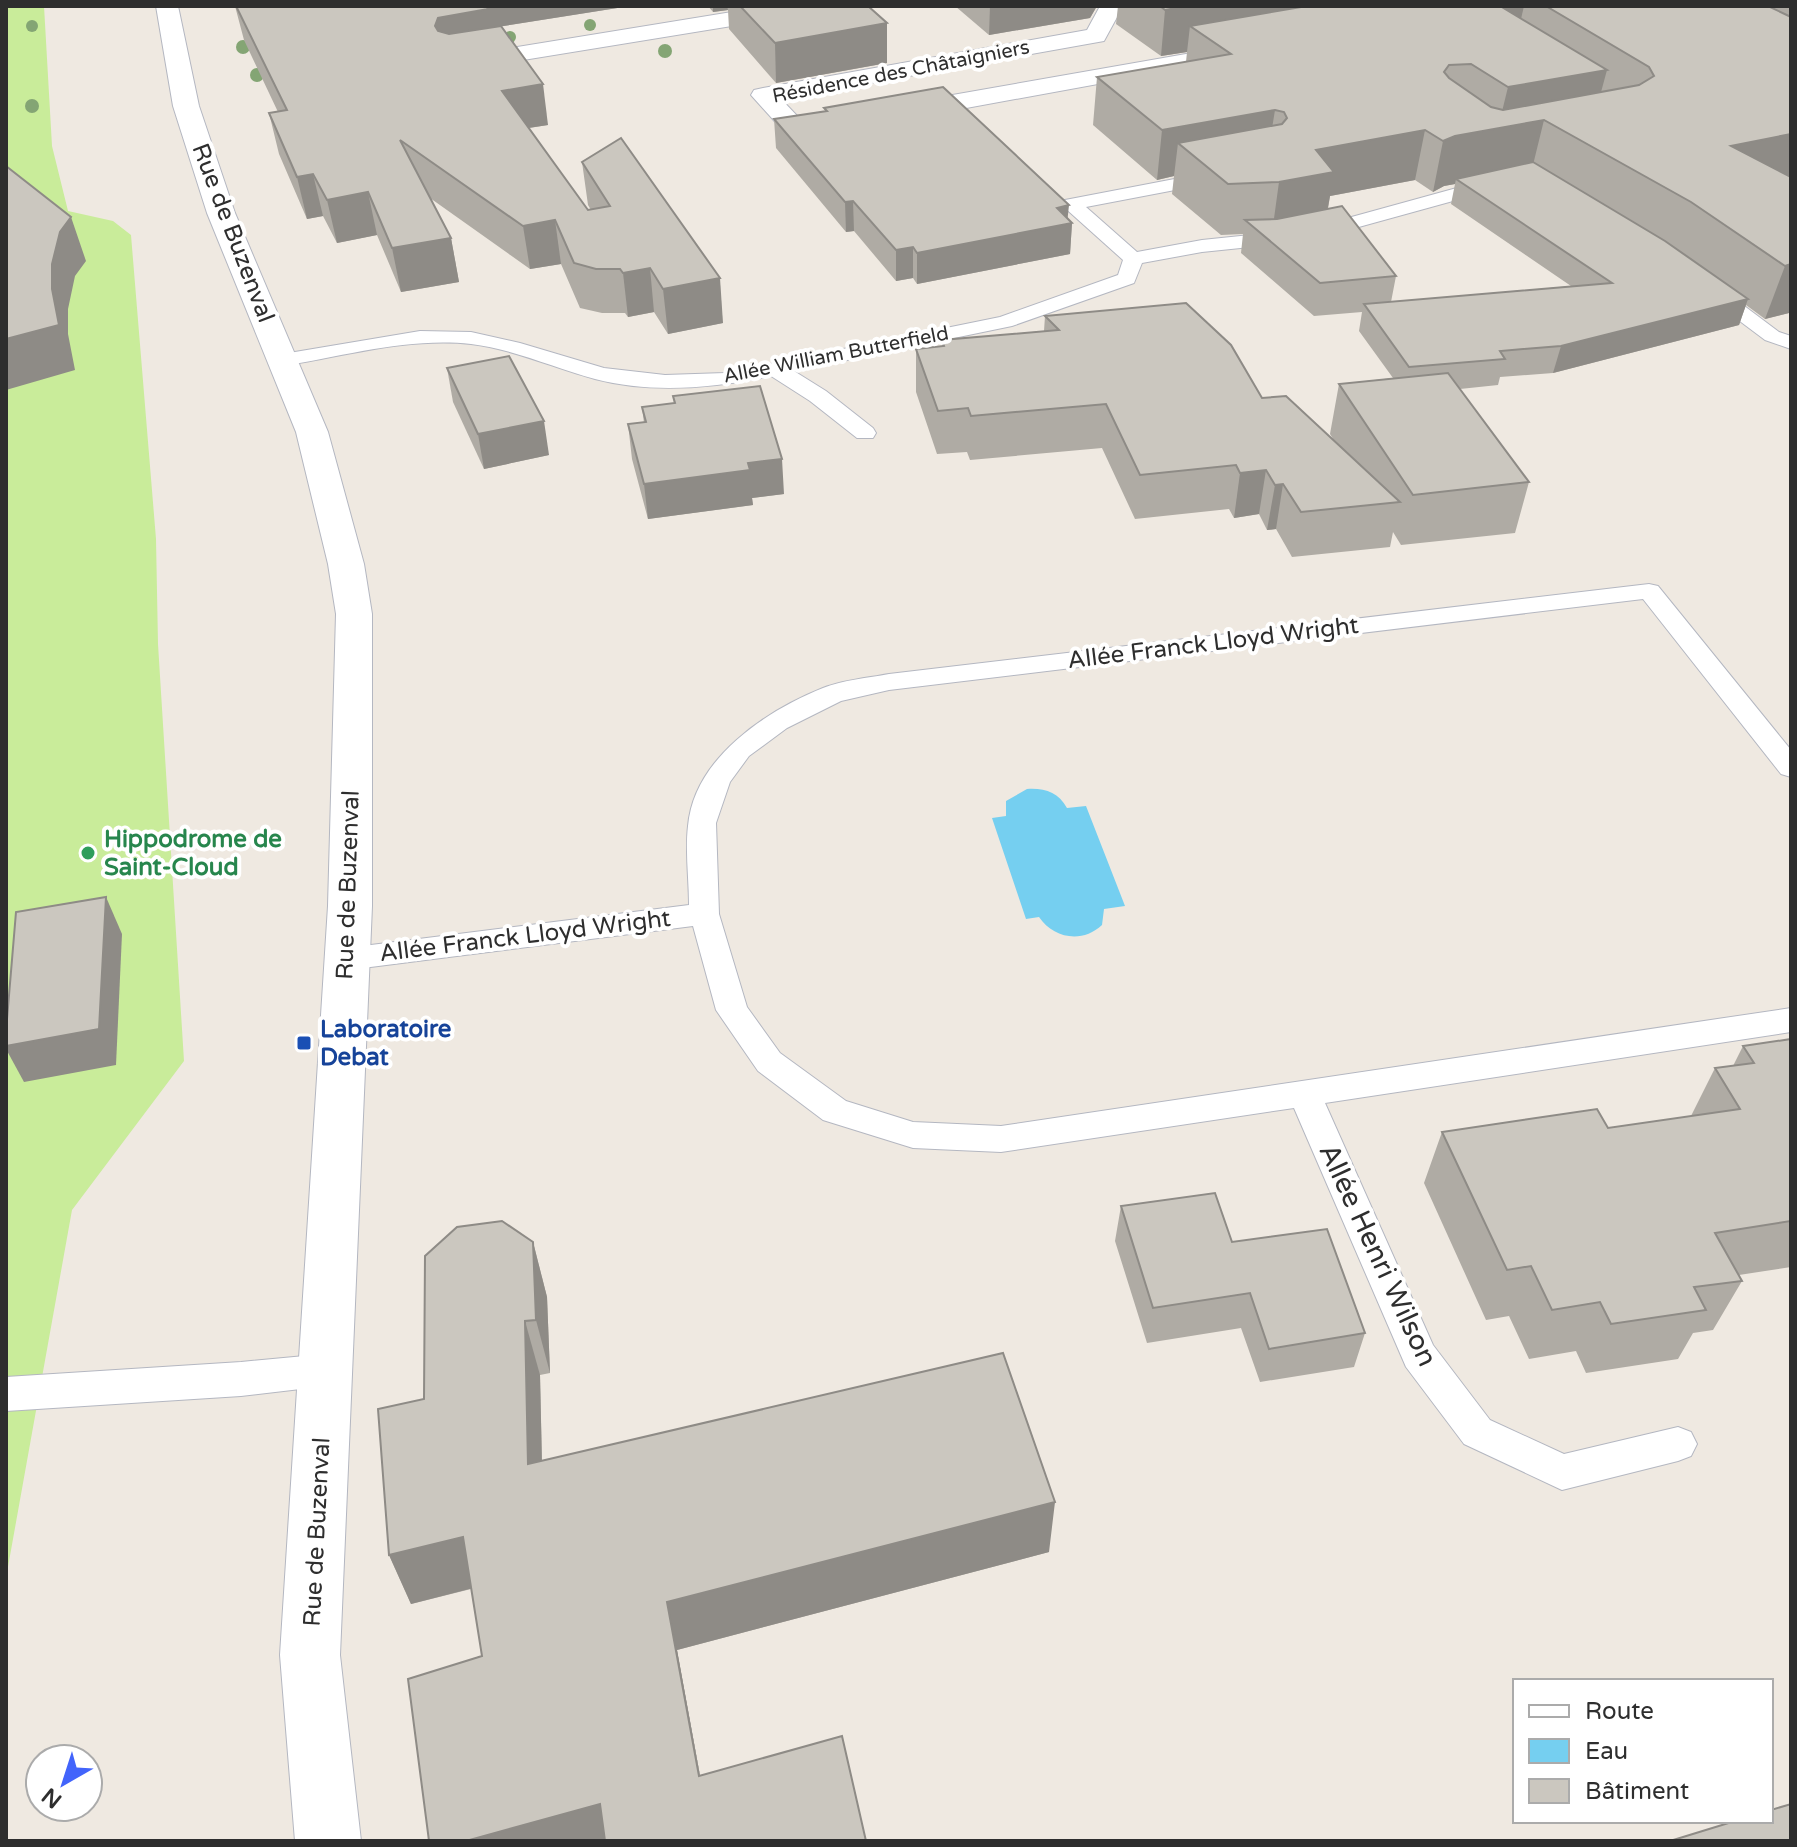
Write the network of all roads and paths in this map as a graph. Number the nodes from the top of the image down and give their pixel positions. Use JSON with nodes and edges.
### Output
{"nodes":[{"id":1,"x":167,"y":6,"type":"edge"},
{"id":2,"x":811,"y":6,"type":"edge"},
{"id":3,"x":1109,"y":6,"type":"edge"},
{"id":4,"x":1096,"y":36,"type":"junction"},
{"id":5,"x":1262,"y":47,"type":"edge"},
{"id":6,"x":456,"y":64,"type":"edge"},
{"id":7,"x":1143,"y":68,"type":"junction"},
{"id":8,"x":1223,"y":176,"type":"edge"},
{"id":9,"x":1514,"y":180,"type":"edge"},
{"id":10,"x":1133,"y":259,"type":"junction"},
{"id":11,"x":1692,"y":278,"type":"edge"},
{"id":12,"x":1791,"y":343,"type":"edge"},
{"id":13,"x":283,"y":360,"type":"junction"},
{"id":14,"x":775,"y":369,"type":"junction"},
{"id":15,"x":865,"y":433,"type":"dead end"},
{"id":16,"x":1791,"y":768,"type":"edge"},
{"id":17,"x":704,"y":914,"type":"junction"},
{"id":18,"x":347,"y":959,"type":"junction"},
{"id":19,"x":1791,"y":1020,"type":"edge"},
{"id":20,"x":1304,"y":1093,"type":"junction"},
{"id":21,"x":326,"y":1370,"type":"junction"},
{"id":22,"x":6,"y":1394,"type":"edge"},
{"id":23,"x":1678,"y":1444,"type":"dead end"},
{"id":24,"x":328,"y":1841,"type":"edge"}],
"edges":[{"from":1,"to":13,"type":"main road","name":"Rue de Buzenval"},
{"from":2,"to":6,"type":"main road"},
{"from":3,"to":4,"type":"main road"},
{"from":4,"to":7,"type":"main road"},
{"from":4,"to":7,"type":"main road","name":"Résidence des Châtaigniers"},
{"from":5,"to":7,"type":"main road","name":"Résidence des Châtaigniers"},
{"from":8,"to":10,"type":"lane"},
{"from":9,"to":10,"type":"lane"},
{"from":10,"to":14,"type":"lane","name":"Allée William Butterfield"},
{"from":11,"to":12,"type":"lane"},
{"from":13,"to":14,"type":"lane","name":"Allée William Butterfield"},
{"from":13,"to":18,"type":"main road","name":"Rue de Buzenval"},
{"from":14,"to":15,"type":"lane"},
{"from":16,"to":17,"type":"lane","name":"Allée Franck Lloyd Wright"},
{"from":17,"to":18,"type":"lane","name":"Allée Franck Lloyd Wright"},
{"from":17,"to":20,"type":"lane","name":"Allée Franck Lloyd Wright"},
{"from":18,"to":21,"type":"main road","name":"Rue de Buzenval"},
{"from":19,"to":20,"type":"lane","name":"Allée Franck Lloyd Wright"},
{"from":20,"to":23,"type":"lane","name":"Allée Henri Wilson"},
{"from":21,"to":22,"type":"lane"},
{"from":21,"to":24,"type":"main road","name":"Rue de Buzenval"}]}
